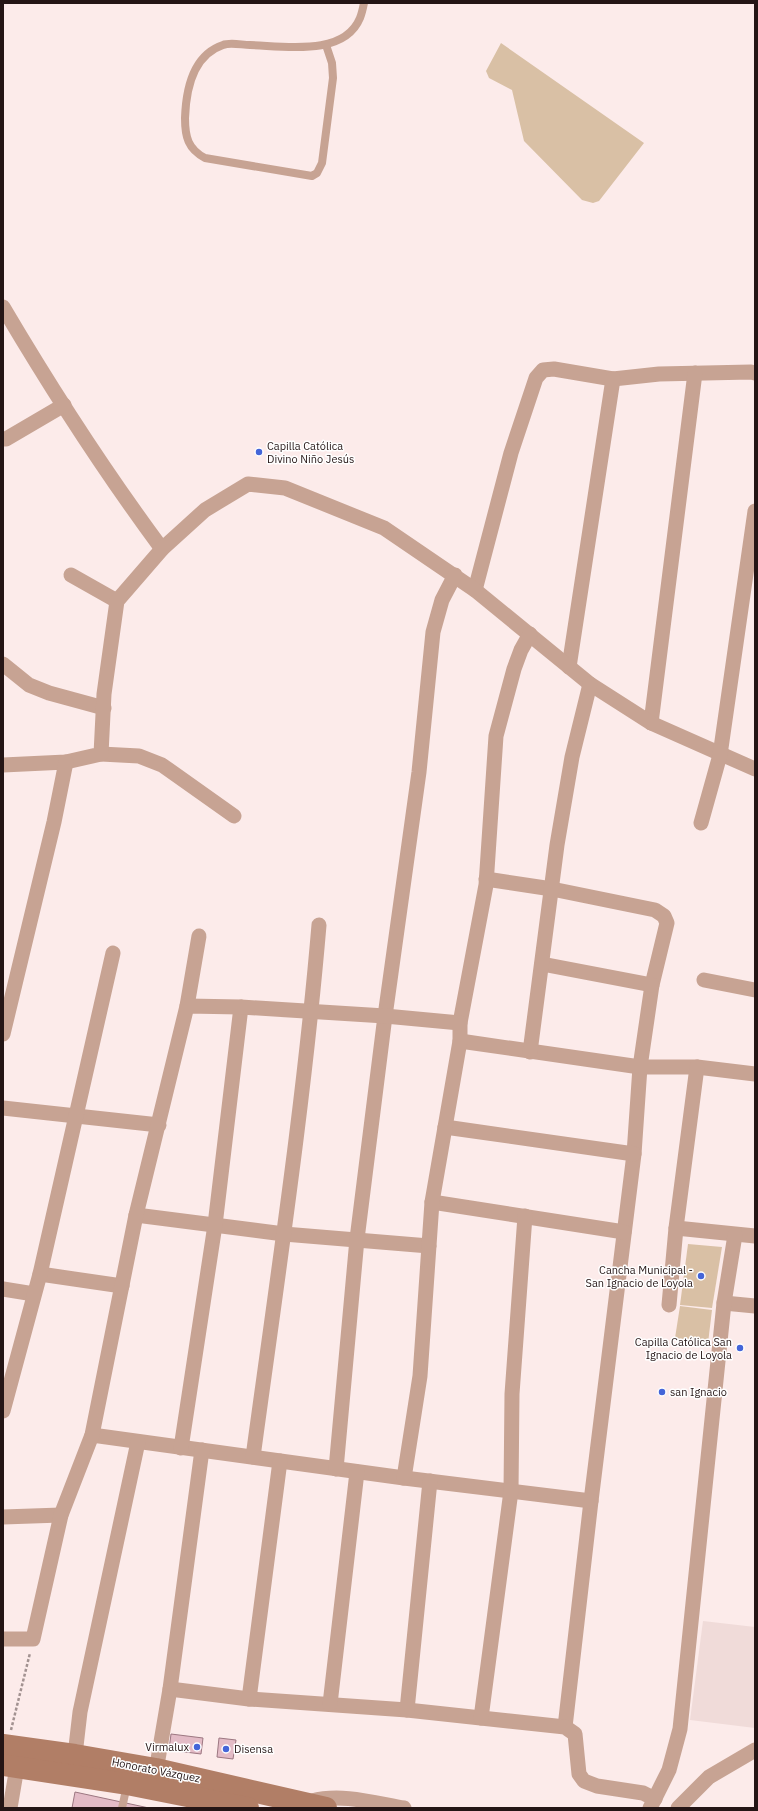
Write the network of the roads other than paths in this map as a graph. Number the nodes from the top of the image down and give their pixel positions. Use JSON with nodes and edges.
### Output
{"nodes":[{"id":1,"x":364,"y":3,"type":"edge"},
{"id":2,"x":326,"y":45,"type":"junction"},
{"id":3,"x":3,"y":307,"type":"edge"},
{"id":4,"x":694,"y":373,"type":"junction"},
{"id":5,"x":755,"y":373,"type":"edge"},
{"id":6,"x":613,"y":379,"type":"junction"},
{"id":7,"x":64,"y":405,"type":"junction"},
{"id":8,"x":3,"y":439,"type":"edge"},
{"id":9,"x":755,"y":511,"type":"edge"},
{"id":10,"x":162,"y":549,"type":"junction"},
{"id":11,"x":72,"y":575,"type":"dead end"},
{"id":12,"x":455,"y":575,"type":"junction"},
{"id":13,"x":475,"y":590,"type":"junction"},
{"id":14,"x":117,"y":601,"type":"junction"},
{"id":15,"x":530,"y":634,"type":"junction"},
{"id":16,"x":3,"y":664,"type":"edge"},
{"id":17,"x":569,"y":667,"type":"junction"},
{"id":18,"x":590,"y":684,"type":"junction"},
{"id":19,"x":104,"y":708,"type":"junction"},
{"id":20,"x":650,"y":723,"type":"junction"},
{"id":21,"x":101,"y":754,"type":"junction"},
{"id":22,"x":720,"y":755,"type":"junction"},
{"id":23,"x":66,"y":762,"type":"junction"},
{"id":24,"x":3,"y":765,"type":"edge"},
{"id":25,"x":755,"y":769,"type":"edge"},
{"id":26,"x":234,"y":816,"type":"dead end"},
{"id":27,"x":701,"y":823,"type":"dead end"},
{"id":28,"x":486,"y":879,"type":"junction"},
{"id":29,"x":552,"y":889,"type":"junction"},
{"id":30,"x":319,"y":925,"type":"dead end"},
{"id":31,"x":199,"y":936,"type":"dead end"},
{"id":32,"x":113,"y":953,"type":"dead end"},
{"id":33,"x":542,"y":964,"type":"junction"},
{"id":34,"x":704,"y":980,"type":"dead end"},
{"id":35,"x":652,"y":985,"type":"junction"},
{"id":36,"x":755,"y":990,"type":"edge"},
{"id":37,"x":187,"y":1006,"type":"junction"},
{"id":38,"x":240,"y":1007,"type":"junction"},
{"id":39,"x":312,"y":1012,"type":"junction"},
{"id":40,"x":384,"y":1016,"type":"junction"},
{"id":41,"x":460,"y":1024,"type":"junction"},
{"id":42,"x":3,"y":1034,"type":"edge"},
{"id":43,"x":460,"y":1042,"type":"junction"},
{"id":44,"x":530,"y":1052,"type":"junction"},
{"id":45,"x":640,"y":1067,"type":"junction"},
{"id":46,"x":697,"y":1067,"type":"junction"},
{"id":47,"x":755,"y":1074,"type":"edge"},
{"id":48,"x":3,"y":1108,"type":"edge"},
{"id":49,"x":75,"y":1115,"type":"junction"},
{"id":50,"x":159,"y":1125,"type":"junction"},
{"id":51,"x":445,"y":1127,"type":"junction"},
{"id":52,"x":634,"y":1154,"type":"junction"},
{"id":53,"x":432,"y":1202,"type":"junction"},
{"id":54,"x":136,"y":1215,"type":"junction"},
{"id":55,"x":525,"y":1216,"type":"junction"},
{"id":56,"x":215,"y":1225,"type":"junction"},
{"id":57,"x":676,"y":1228,"type":"junction"},
{"id":58,"x":624,"y":1232,"type":"junction"},
{"id":59,"x":284,"y":1234,"type":"junction"},
{"id":60,"x":735,"y":1235,"type":"junction"},
{"id":61,"x":755,"y":1236,"type":"edge"},
{"id":62,"x":357,"y":1239,"type":"junction"},
{"id":63,"x":429,"y":1246,"type":"junction"},
{"id":64,"x":40,"y":1274,"type":"junction"},
{"id":65,"x":122,"y":1286,"type":"junction"},
{"id":66,"x":3,"y":1289,"type":"edge"},
{"id":67,"x":34,"y":1294,"type":"junction"},
{"id":68,"x":724,"y":1303,"type":"junction"},
{"id":69,"x":669,"y":1305,"type":"dead end"},
{"id":70,"x":755,"y":1306,"type":"edge"},
{"id":71,"x":3,"y":1411,"type":"edge"},
{"id":72,"x":92,"y":1435,"type":"junction"},
{"id":73,"x":138,"y":1442,"type":"junction"},
{"id":74,"x":181,"y":1448,"type":"junction"},
{"id":75,"x":202,"y":1450,"type":"junction"},
{"id":76,"x":252,"y":1457,"type":"junction"},
{"id":77,"x":280,"y":1461,"type":"junction"},
{"id":78,"x":336,"y":1469,"type":"junction"},
{"id":79,"x":357,"y":1472,"type":"junction"},
{"id":80,"x":404,"y":1478,"type":"junction"},
{"id":81,"x":430,"y":1481,"type":"junction"},
{"id":82,"x":511,"y":1491,"type":"junction"},
{"id":83,"x":591,"y":1501,"type":"junction"},
{"id":84,"x":61,"y":1515,"type":"junction"},
{"id":85,"x":3,"y":1517,"type":"edge"},
{"id":86,"x":3,"y":1639,"type":"edge"},
{"id":87,"x":170,"y":1689,"type":"junction"},
{"id":88,"x":249,"y":1699,"type":"junction"},
{"id":89,"x":330,"y":1704,"type":"junction"},
{"id":90,"x":407,"y":1710,"type":"junction"},
{"id":91,"x":481,"y":1718,"type":"junction"},
{"id":92,"x":565,"y":1727,"type":"junction"},
{"id":93,"x":755,"y":1750,"type":"edge"},
{"id":94,"x":75,"y":1755,"type":"junction"},
{"id":95,"x":8,"y":1756,"type":"edge"},
{"id":96,"x":154,"y":1780,"type":"junction"},
{"id":97,"x":127,"y":1784,"type":"junction"},
{"id":98,"x":653,"y":1804,"type":"edge"},
{"id":99,"x":314,"y":1806,"type":"edge"},
{"id":100,"x":236,"y":1807,"type":"edge"},
{"id":101,"x":10,"y":1808,"type":"edge"},
{"id":102,"x":122,"y":1808,"type":"edge"},
{"id":103,"x":404,"y":1808,"type":"edge"},
{"id":104,"x":678,"y":1808,"type":"edge"}],
"edges":[{"from":1,"to":2,"type":"lane"},
{"from":2,"to":2,"type":"lane"},
{"from":3,"to":7,"type":"street"},
{"from":4,"to":5,"type":"street"},
{"from":4,"to":6,"type":"street"},
{"from":4,"to":20,"type":"street"},
{"from":6,"to":13,"type":"street"},
{"from":6,"to":17,"type":"street"},
{"from":7,"to":8,"type":"street"},
{"from":7,"to":10,"type":"street"},
{"from":9,"to":22,"type":"street"},
{"from":10,"to":12,"type":"street"},
{"from":10,"to":14,"type":"street"},
{"from":11,"to":14,"type":"street"},
{"from":12,"to":13,"type":"street"},
{"from":12,"to":40,"type":"street"},
{"from":13,"to":15,"type":"street"},
{"from":14,"to":19,"type":"street"},
{"from":15,"to":17,"type":"street"},
{"from":15,"to":28,"type":"street"},
{"from":16,"to":19,"type":"street"},
{"from":17,"to":18,"type":"street"},
{"from":18,"to":20,"type":"street"},
{"from":18,"to":29,"type":"street"},
{"from":19,"to":21,"type":"street"},
{"from":20,"to":22,"type":"street"},
{"from":21,"to":23,"type":"street"},
{"from":21,"to":26,"type":"street"},
{"from":22,"to":25,"type":"street"},
{"from":22,"to":27,"type":"street"},
{"from":23,"to":24,"type":"street"},
{"from":23,"to":42,"type":"street"},
{"from":28,"to":29,"type":"street"},
{"from":28,"to":41,"type":"street"},
{"from":29,"to":33,"type":"street"},
{"from":29,"to":35,"type":"street"},
{"from":30,"to":39,"type":"street"},
{"from":31,"to":37,"type":"street"},
{"from":32,"to":49,"type":"street"},
{"from":33,"to":35,"type":"street"},
{"from":33,"to":44,"type":"street"},
{"from":34,"to":36,"type":"street"},
{"from":35,"to":45,"type":"street"},
{"from":37,"to":38,"type":"street"},
{"from":37,"to":50,"type":"street"},
{"from":38,"to":39,"type":"street"},
{"from":38,"to":56,"type":"street"},
{"from":39,"to":40,"type":"street"},
{"from":39,"to":59,"type":"street"},
{"from":40,"to":41,"type":"street"},
{"from":40,"to":62,"type":"street"},
{"from":41,"to":43,"type":"street"},
{"from":43,"to":44,"type":"street"},
{"from":43,"to":51,"type":"street"},
{"from":44,"to":45,"type":"street"},
{"from":45,"to":46,"type":"street"},
{"from":45,"to":52,"type":"street"},
{"from":46,"to":47,"type":"street"},
{"from":46,"to":57,"type":"street"},
{"from":48,"to":49,"type":"street"},
{"from":49,"to":50,"type":"street"},
{"from":49,"to":64,"type":"street"},
{"from":50,"to":54,"type":"street"},
{"from":51,"to":52,"type":"street"},
{"from":51,"to":53,"type":"street"},
{"from":52,"to":58,"type":"street"},
{"from":53,"to":55,"type":"street"},
{"from":53,"to":63,"type":"street"},
{"from":54,"to":56,"type":"street"},
{"from":54,"to":65,"type":"street"},
{"from":55,"to":58,"type":"street"},
{"from":55,"to":82,"type":"street"},
{"from":56,"to":59,"type":"street"},
{"from":56,"to":74,"type":"street"},
{"from":57,"to":60,"type":"street"},
{"from":57,"to":69,"type":"street"},
{"from":58,"to":83,"type":"street"},
{"from":59,"to":62,"type":"street"},
{"from":59,"to":76,"type":"street"},
{"from":60,"to":61,"type":"street"},
{"from":60,"to":68,"type":"street"},
{"from":62,"to":63,"type":"street"},
{"from":62,"to":78,"type":"street"},
{"from":63,"to":80,"type":"street"},
{"from":64,"to":65,"type":"street"},
{"from":64,"to":67,"type":"street"},
{"from":65,"to":72,"type":"street"},
{"from":66,"to":67,"type":"street"},
{"from":67,"to":71,"type":"street"},
{"from":68,"to":70,"type":"street"},
{"from":68,"to":98,"type":"street"},
{"from":72,"to":73,"type":"street"},
{"from":72,"to":84,"type":"street"},
{"from":73,"to":74,"type":"street"},
{"from":73,"to":94,"type":"street"},
{"from":74,"to":75,"type":"street"},
{"from":75,"to":76,"type":"street"},
{"from":75,"to":87,"type":"street"},
{"from":76,"to":77,"type":"street"},
{"from":77,"to":78,"type":"street"},
{"from":77,"to":88,"type":"street"},
{"from":78,"to":79,"type":"street"},
{"from":79,"to":80,"type":"street"},
{"from":79,"to":89,"type":"street"},
{"from":80,"to":81,"type":"street"},
{"from":81,"to":82,"type":"street"},
{"from":81,"to":90,"type":"street"},
{"from":82,"to":83,"type":"street"},
{"from":82,"to":91,"type":"street"},
{"from":83,"to":92,"type":"street"},
{"from":84,"to":85,"type":"street"},
{"from":84,"to":86,"type":"street"},
{"from":87,"to":88,"type":"street"},
{"from":87,"to":96,"type":"street"},
{"from":88,"to":89,"type":"street"},
{"from":89,"to":90,"type":"street"},
{"from":90,"to":91,"type":"street"},
{"from":91,"to":92,"type":"street"},
{"from":92,"to":98,"type":"street"},
{"from":93,"to":104,"type":"street"},
{"from":94,"to":95,"type":"street","name":"Honorato Vázquez"},
{"from":94,"to":96,"type":"street","name":"Honorato Vázquez"},
{"from":95,"to":97,"type":"street","name":"Honorato Vázquez"},
{"from":95,"to":101,"type":"street"},
{"from":96,"to":97,"type":"street","name":"Honorato Vázquez"},
{"from":96,"to":99,"type":"street","name":"Honorato Vázquez"},
{"from":96,"to":100,"type":"street","name":"Honorato Vázquez"},
{"from":97,"to":102,"type":"lane"},
{"from":99,"to":103,"type":"street","name":"Honorato Vázquez"}]}
